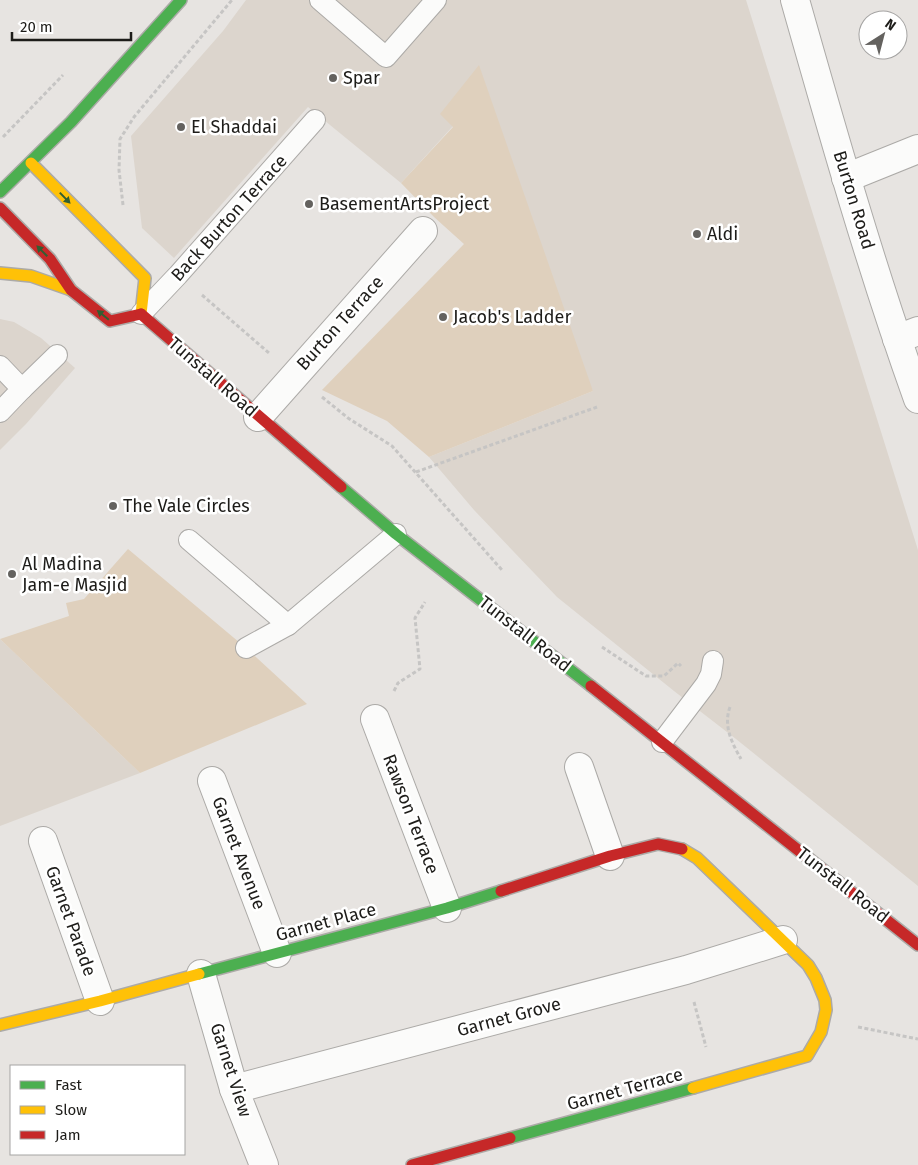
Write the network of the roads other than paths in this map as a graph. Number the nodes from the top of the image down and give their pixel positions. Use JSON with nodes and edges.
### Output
{"nodes":[{"id":1,"x":181,"y":0,"type":"edge"},
{"id":2,"x":320,"y":0,"type":"edge"},
{"id":3,"x":436,"y":0,"type":"edge"},
{"id":4,"x":795,"y":0,"type":"edge"},
{"id":5,"x":315,"y":120,"type":"dead end"},
{"id":6,"x":918,"y":149,"type":"edge"},
{"id":7,"x":31,"y":163,"type":"junction"},
{"id":8,"x":846,"y":178,"type":"junction"},
{"id":9,"x":0,"y":192,"type":"edge"},
{"id":10,"x":0,"y":208,"type":"edge"},
{"id":11,"x":423,"y":231,"type":"dead end"},
{"id":12,"x":0,"y":273,"type":"edge"},
{"id":13,"x":71,"y":290,"type":"junction"},
{"id":14,"x":141,"y":314,"type":"junction"},
{"id":15,"x":907,"y":335,"type":"edge"},
{"id":16,"x":57,"y":355,"type":"dead end"},
{"id":17,"x":0,"y":366,"type":"edge"},
{"id":18,"x":22,"y":389,"type":"junction"},
{"id":19,"x":918,"y":399,"type":"edge"},
{"id":20,"x":0,"y":412,"type":"edge"},
{"id":21,"x":258,"y":417,"type":"junction"},
{"id":22,"x":396,"y":534,"type":"junction"},
{"id":23,"x":189,"y":540,"type":"dead end"},
{"id":24,"x":288,"y":625,"type":"junction"},
{"id":25,"x":246,"y":648,"type":"dead end"},
{"id":26,"x":713,"y":661,"type":"dead end"},
{"id":27,"x":375,"y":719,"type":"road end"},
{"id":28,"x":662,"y":742,"type":"junction"},
{"id":29,"x":580,"y":767,"type":"dead end"},
{"id":30,"x":212,"y":781,"type":"dead end"},
{"id":31,"x":43,"y":841,"type":"dead end"},
{"id":32,"x":610,"y":856,"type":"junction"},
{"id":33,"x":447,"y":908,"type":"junction"},
{"id":34,"x":783,"y":940,"type":"junction"},
{"id":35,"x":918,"y":945,"type":"edge"},
{"id":36,"x":277,"y":953,"type":"junction"},
{"id":37,"x":201,"y":974,"type":"junction"},
{"id":38,"x":100,"y":1001,"type":"junction"},
{"id":39,"x":0,"y":1026,"type":"edge"},
{"id":40,"x":234,"y":1089,"type":"junction"},
{"id":41,"x":264,"y":1165,"type":"edge"},
{"id":42,"x":412,"y":1165,"type":"edge"}],
"edges":[{"from":1,"to":7,"type":"street"},
{"from":2,"to":3,"type":"lane"},
{"from":4,"to":8,"type":"street","name":"Burton Road"},
{"from":5,"to":14,"type":"lane","name":"Back Burton Terrace"},
{"from":6,"to":8,"type":"street"},
{"from":7,"to":9,"type":"street"},
{"from":7,"to":14,"type":"street","one_way":true},
{"from":8,"to":15,"type":"street","name":"Burton Road"},
{"from":13,"to":10,"type":"street","one_way":true},
{"from":11,"to":21,"type":"street","name":"Burton Terrace"},
{"from":12,"to":13,"type":"street"},
{"from":14,"to":13,"type":"street","one_way":true},
{"from":14,"to":21,"type":"street","name":"Tunstall Road"},
{"from":15,"to":19,"type":"street","name":"Burton Road"},
{"from":16,"to":18,"type":"lane"},
{"from":17,"to":18,"type":"lane"},
{"from":18,"to":20,"type":"lane"},
{"from":21,"to":22,"type":"street","name":"Tunstall Road"},
{"from":22,"to":24,"type":"lane"},
{"from":22,"to":28,"type":"street","name":"Tunstall Road"},
{"from":23,"to":24,"type":"lane"},
{"from":24,"to":25,"type":"lane"},
{"from":26,"to":28,"type":"lane"},
{"from":27,"to":33,"type":"street","name":"Rawson Terrace"},
{"from":28,"to":35,"type":"street","name":"Tunstall Road"},
{"from":29,"to":32,"type":"street"},
{"from":30,"to":36,"type":"street","name":"Garnet Avenue"},
{"from":31,"to":38,"type":"street","name":"Garnet Parade"},
{"from":32,"to":33,"type":"street","name":"Garnet Place"},
{"from":32,"to":34,"type":"street","name":"Garnet Place"},
{"from":33,"to":36,"type":"street","name":"Garnet Place"},
{"from":34,"to":40,"type":"street","name":"Garnet Grove"},
{"from":34,"to":42,"type":"street","name":"Garnet Terrace"},
{"from":36,"to":37,"type":"street","name":"Garnet Place"},
{"from":37,"to":38,"type":"street","name":"Garnet Place"},
{"from":37,"to":40,"type":"street","name":"Garnet View"},
{"from":38,"to":39,"type":"street","name":"Garnet Place"},
{"from":40,"to":41,"type":"street","name":"Garnet View"}]}
